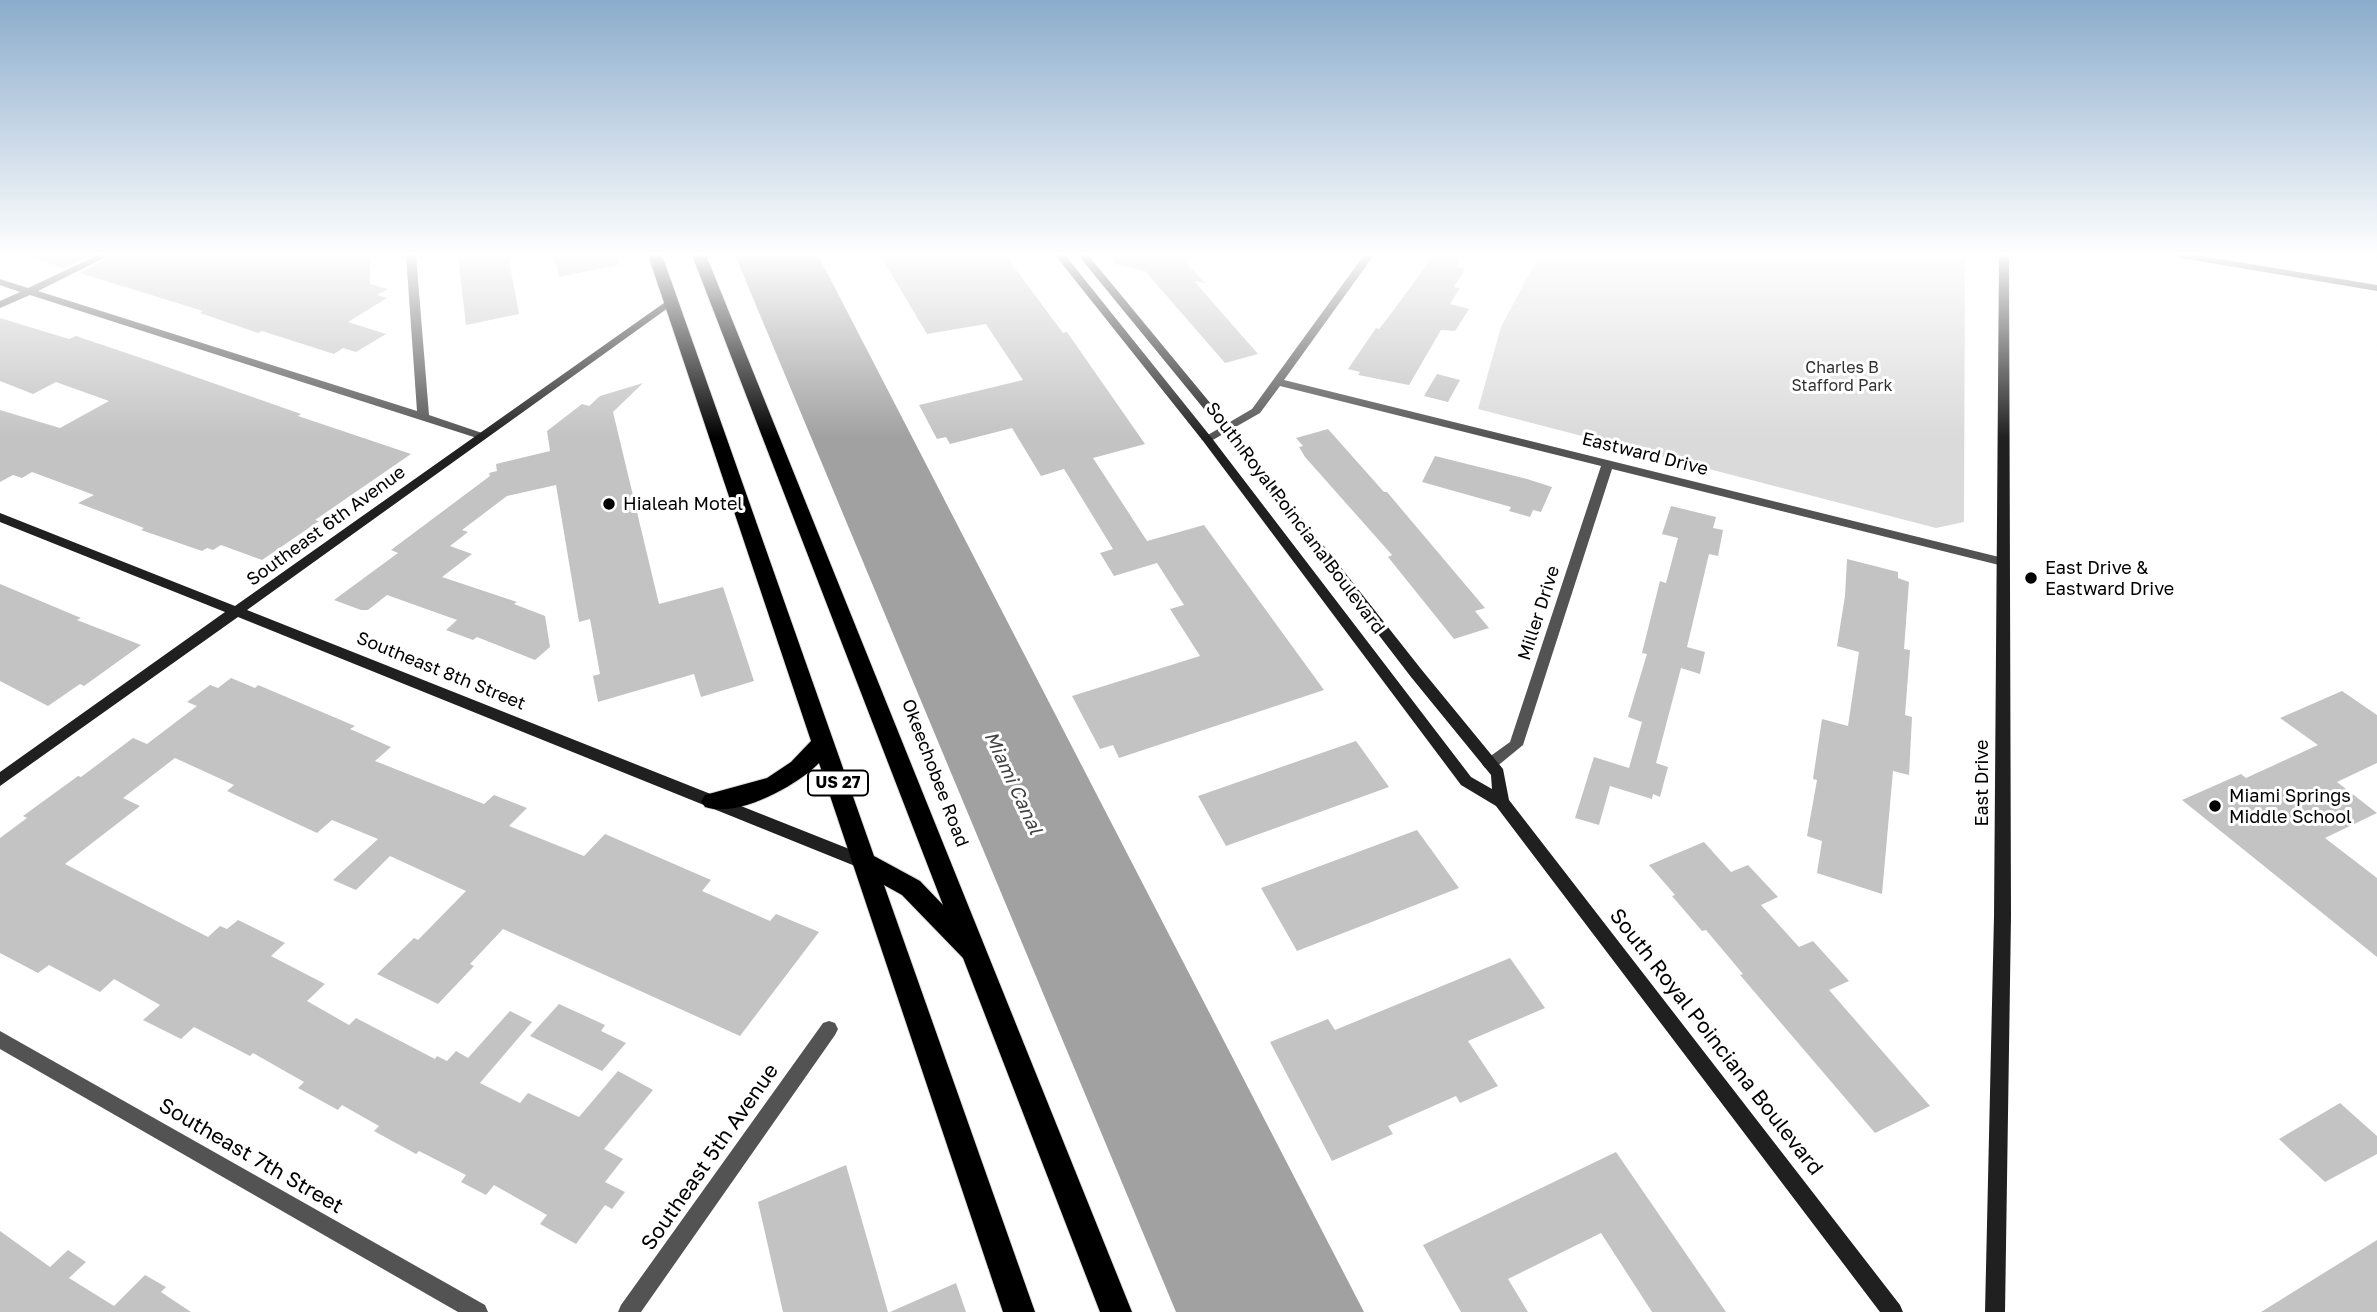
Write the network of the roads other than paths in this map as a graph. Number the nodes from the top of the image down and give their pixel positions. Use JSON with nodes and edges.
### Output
{"nodes":[{"id":1,"x":108,"y":316,"type":"edge"},
{"id":2,"x":416,"y":316,"type":"edge"},
{"id":3,"x":650,"y":316,"type":"edge"},
{"id":4,"x":676,"y":316,"type":"edge"},
{"id":5,"x":724,"y":316,"type":"edge"},
{"id":6,"x":1109,"y":316,"type":"edge"},
{"id":7,"x":1134,"y":316,"type":"edge"},
{"id":8,"x":1325,"y":316,"type":"edge"},
{"id":9,"x":2004,"y":316,"type":"edge"},
{"id":10,"x":1279,"y":382,"type":"junction"},
{"id":11,"x":423,"y":417,"type":"junction"},
{"id":12,"x":1226,"y":429,"type":"junction"},
{"id":13,"x":481,"y":436,"type":"junction"},
{"id":14,"x":1207,"y":439,"type":"junction"},
{"id":15,"x":1608,"y":462,"type":"junction"},
{"id":16,"x":0,"y":517,"type":"edge"},
{"id":17,"x":2003,"y":562,"type":"junction"},
{"id":18,"x":239,"y":610,"type":"junction"},
{"id":19,"x":824,"y":742,"type":"junction"},
{"id":20,"x":1490,"y":764,"type":"junction"},
{"id":21,"x":0,"y":780,"type":"edge"},
{"id":22,"x":713,"y":801,"type":"junction"},
{"id":23,"x":1501,"y":802,"type":"junction"},
{"id":24,"x":866,"y":863,"type":"junction"},
{"id":25,"x":977,"y":958,"type":"junction"},
{"id":26,"x":829,"y":1029,"type":"dead end"},
{"id":27,"x":0,"y":1038,"type":"edge"},
{"id":28,"x":1889,"y":1308,"type":"edge"},
{"id":29,"x":478,"y":1312,"type":"edge"},
{"id":30,"x":628,"y":1312,"type":"edge"},
{"id":31,"x":1019,"y":1312,"type":"edge"},
{"id":32,"x":1116,"y":1312,"type":"edge"},
{"id":33,"x":1995,"y":1312,"type":"edge"}],
"edges":[{"from":1,"to":11,"type":"street"},
{"from":2,"to":11,"type":"street"},
{"from":3,"to":13,"type":"street","name":"Southeast 6th Avenue"},
{"from":4,"to":19,"type":"highway","number":"US 27"},
{"from":5,"to":25,"type":"highway","name":"Okeechobee Road"},
{"from":6,"to":14,"type":"street","name":"South Royal Poinciana Boulevard"},
{"from":7,"to":12,"type":"street","name":"South Royal Poinciana Boulevard"},
{"from":8,"to":10,"type":"street"},
{"from":9,"to":17,"type":"street","name":"East Drive"},
{"from":10,"to":12,"type":"street"},
{"from":10,"to":15,"type":"street","name":"Eastward Drive"},
{"from":11,"to":13,"type":"street"},
{"from":12,"to":14,"type":"street"},
{"from":12,"to":20,"type":"street","name":"South Royal Poinciana Boulevard"},
{"from":13,"to":18,"type":"street","name":"Southeast 6th Avenue"},
{"from":14,"to":23,"type":"street","name":"South Royal Poinciana Boulevard"},
{"from":15,"to":17,"type":"street","name":"Eastward Drive"},
{"from":15,"to":20,"type":"street","name":"Miller Drive"},
{"from":16,"to":18,"type":"street","name":"Southeast 8th Street"},
{"from":17,"to":33,"type":"street","name":"East Drive"},
{"from":18,"to":21,"type":"street","name":"Southeast 6th Avenue"},
{"from":18,"to":22,"type":"street","name":"Southeast 8th Street"},
{"from":19,"to":22,"type":"highway"},
{"from":19,"to":24,"type":"highway","number":"US 27"},
{"from":20,"to":23,"type":"street","name":"South Royal Poinciana Boulevard"},
{"from":22,"to":24,"type":"street","name":"Southeast 8th Street"},
{"from":23,"to":28,"type":"street","name":"South Royal Poinciana Boulevard"},
{"from":24,"to":25,"type":"highway"},
{"from":24,"to":31,"type":"highway","number":"US 27"},
{"from":25,"to":32,"type":"highway","name":"Okeechobee Road"},
{"from":26,"to":30,"type":"street","name":"Southeast 5th Avenue"},
{"from":27,"to":29,"type":"street","name":"Southeast 7th Street"}]}
